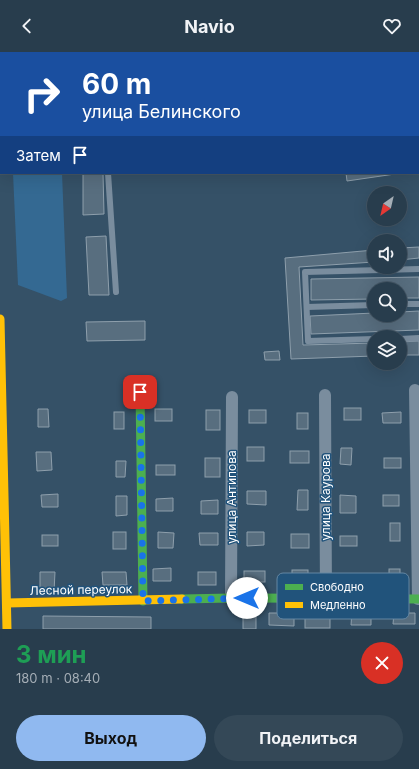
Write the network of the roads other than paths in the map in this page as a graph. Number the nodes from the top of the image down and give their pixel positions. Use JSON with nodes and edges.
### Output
{"nodes":[{"id":1,"x":108,"y":174,"type":"edge"},
{"id":2,"x":419,"y":269,"type":"edge"},
{"id":3,"x":116,"y":292,"type":"dead end"},
{"id":4,"x":407,"y":304,"type":"edge"},
{"id":5,"x":419,"y":304,"type":"edge"},
{"id":6,"x":367,"y":305,"type":"edge"},
{"id":7,"x":307,"y":307,"type":"junction"},
{"id":8,"x":0,"y":319,"type":"edge"},
{"id":9,"x":419,"y":338,"type":"edge"},
{"id":10,"x":367,"y":339,"type":"edge"},
{"id":11,"x":407,"y":339,"type":"edge"},
{"id":12,"x":415,"y":390,"type":"dead end"},
{"id":13,"x":140,"y":392,"type":"dead end"},
{"id":14,"x":325,"y":395,"type":"dead end"},
{"id":15,"x":232,"y":397,"type":"dead end"},
{"id":16,"x":1,"y":420,"type":"edge"},
{"id":17,"x":326,"y":573,"type":"edge"},
{"id":18,"x":231,"y":598,"type":"junction"},
{"id":19,"x":277,"y":598,"type":"edge"},
{"id":20,"x":418,"y":599,"type":"edge"},
{"id":21,"x":143,"y":601,"type":"junction"},
{"id":22,"x":7,"y":603,"type":"junction"},
{"id":23,"x":7,"y":629,"type":"edge"}],
"edges":[{"from":1,"to":3,"type":"lane"},
{"from":2,"to":7,"type":"lane"},
{"from":4,"to":5,"type":"lane"},
{"from":6,"to":7,"type":"lane"},
{"from":7,"to":10,"type":"lane"},
{"from":8,"to":16,"type":"street"},
{"from":9,"to":11,"type":"lane"},
{"from":12,"to":20,"type":"street"},
{"from":13,"to":21,"type":"street"},
{"from":14,"to":17,"type":"street","name":"улица Каурова"},
{"from":15,"to":18,"type":"street","name":"улица Антипова"},
{"from":16,"to":22,"type":"street"},
{"from":18,"to":19,"type":"street","name":"Лесной переулок"},
{"from":18,"to":21,"type":"street","name":"Лесной переулок"},
{"from":21,"to":22,"type":"street","name":"Лесной переулок"},
{"from":22,"to":23,"type":"street"}]}
